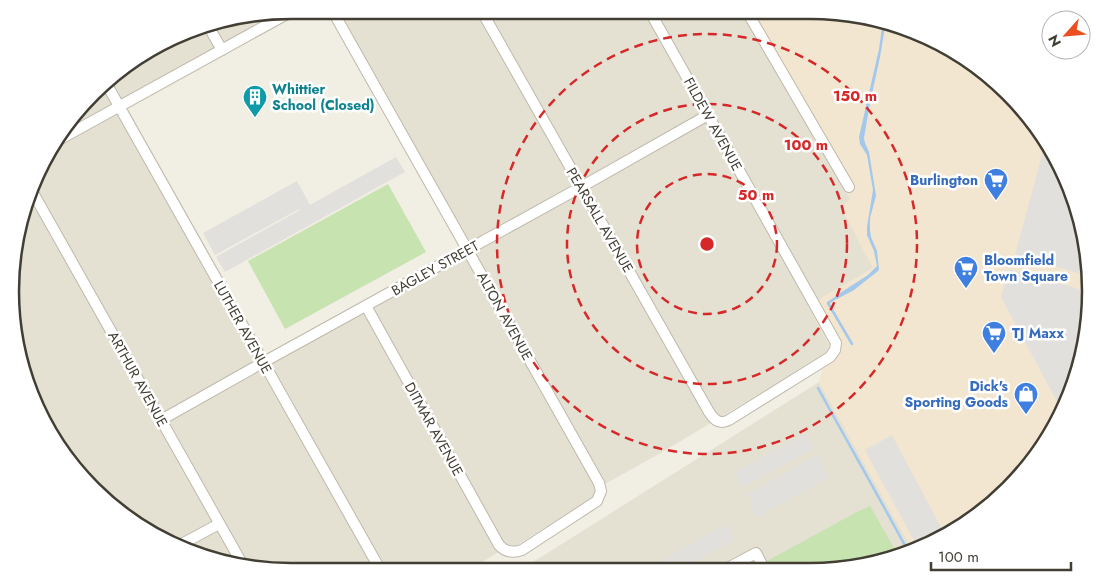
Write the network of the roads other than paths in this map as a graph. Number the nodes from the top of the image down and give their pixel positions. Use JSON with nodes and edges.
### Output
{"nodes":[{"id":1,"x":278,"y":19,"type":"edge"},
{"id":2,"x":337,"y":19,"type":"edge"},
{"id":3,"x":486,"y":19,"type":"edge"},
{"id":4,"x":654,"y":19,"type":"edge"},
{"id":5,"x":751,"y":19,"type":"edge"},
{"id":6,"x":211,"y":31,"type":"edge"},
{"id":7,"x":222,"y":50,"type":"junction"},
{"id":8,"x":109,"y":88,"type":"edge"},
{"id":9,"x":119,"y":107,"type":"junction"},
{"id":10,"x":708,"y":115,"type":"junction"},
{"id":11,"x":68,"y":136,"type":"edge"},
{"id":12,"x":581,"y":187,"type":"junction"},
{"id":13,"x":849,"y":187,"type":"dead end"},
{"id":14,"x":35,"y":197,"type":"edge"},
{"id":15,"x":468,"y":250,"type":"junction"},
{"id":16,"x":366,"y":306,"type":"junction"},
{"id":17,"x":263,"y":362,"type":"junction"},
{"id":18,"x":161,"y":420,"type":"junction"},
{"id":19,"x":724,"y":422,"type":"joint"},
{"id":20,"x":220,"y":524,"type":"junction"},
{"id":21,"x":185,"y":542,"type":"edge"},
{"id":22,"x":505,"y":550,"type":"joint"},
{"id":23,"x":239,"y":558,"type":"edge"},
{"id":24,"x":376,"y":563,"type":"edge"},
{"id":25,"x":737,"y":563,"type":"edge"},
{"id":26,"x":761,"y":563,"type":"edge"}],
"edges":[{"from":1,"to":7,"type":"street"},
{"from":2,"to":15,"type":"street","name":"ALTON AVENUE"},
{"from":3,"to":12,"type":"street","name":"PEARSALL AVENUE"},
{"from":4,"to":10,"type":"street","name":"FILDEW AVENUE"},
{"from":5,"to":13,"type":"street"},
{"from":6,"to":7,"type":"street"},
{"from":7,"to":9,"type":"street"},
{"from":8,"to":9,"type":"street","name":"LUTHER AVENUE"},
{"from":9,"to":11,"type":"street"},
{"from":9,"to":17,"type":"street","name":"LUTHER AVENUE"},
{"from":10,"to":12,"type":"street","name":"BAGLEY STREET"},
{"from":10,"to":19,"type":"street","name":"FILDEW AVENUE"},
{"from":12,"to":15,"type":"street","name":"BAGLEY STREET"},
{"from":12,"to":19,"type":"street","name":"PEARSALL AVENUE"},
{"from":14,"to":18,"type":"street","name":"ARTHUR AVENUE"},
{"from":15,"to":16,"type":"street","name":"BAGLEY STREET"},
{"from":15,"to":22,"type":"street","name":"ALTON AVENUE"},
{"from":16,"to":17,"type":"street","name":"BAGLEY STREET"},
{"from":16,"to":22,"type":"street","name":"DITMAR AVENUE"},
{"from":17,"to":18,"type":"street","name":"BAGLEY STREET"},
{"from":17,"to":24,"type":"street","name":"LUTHER AVENUE"},
{"from":18,"to":20,"type":"street","name":"ARTHUR AVENUE"},
{"from":20,"to":21,"type":"street"},
{"from":20,"to":23,"type":"street","name":"ARTHUR AVENUE"},
{"from":25,"to":26,"type":"street"}]}
